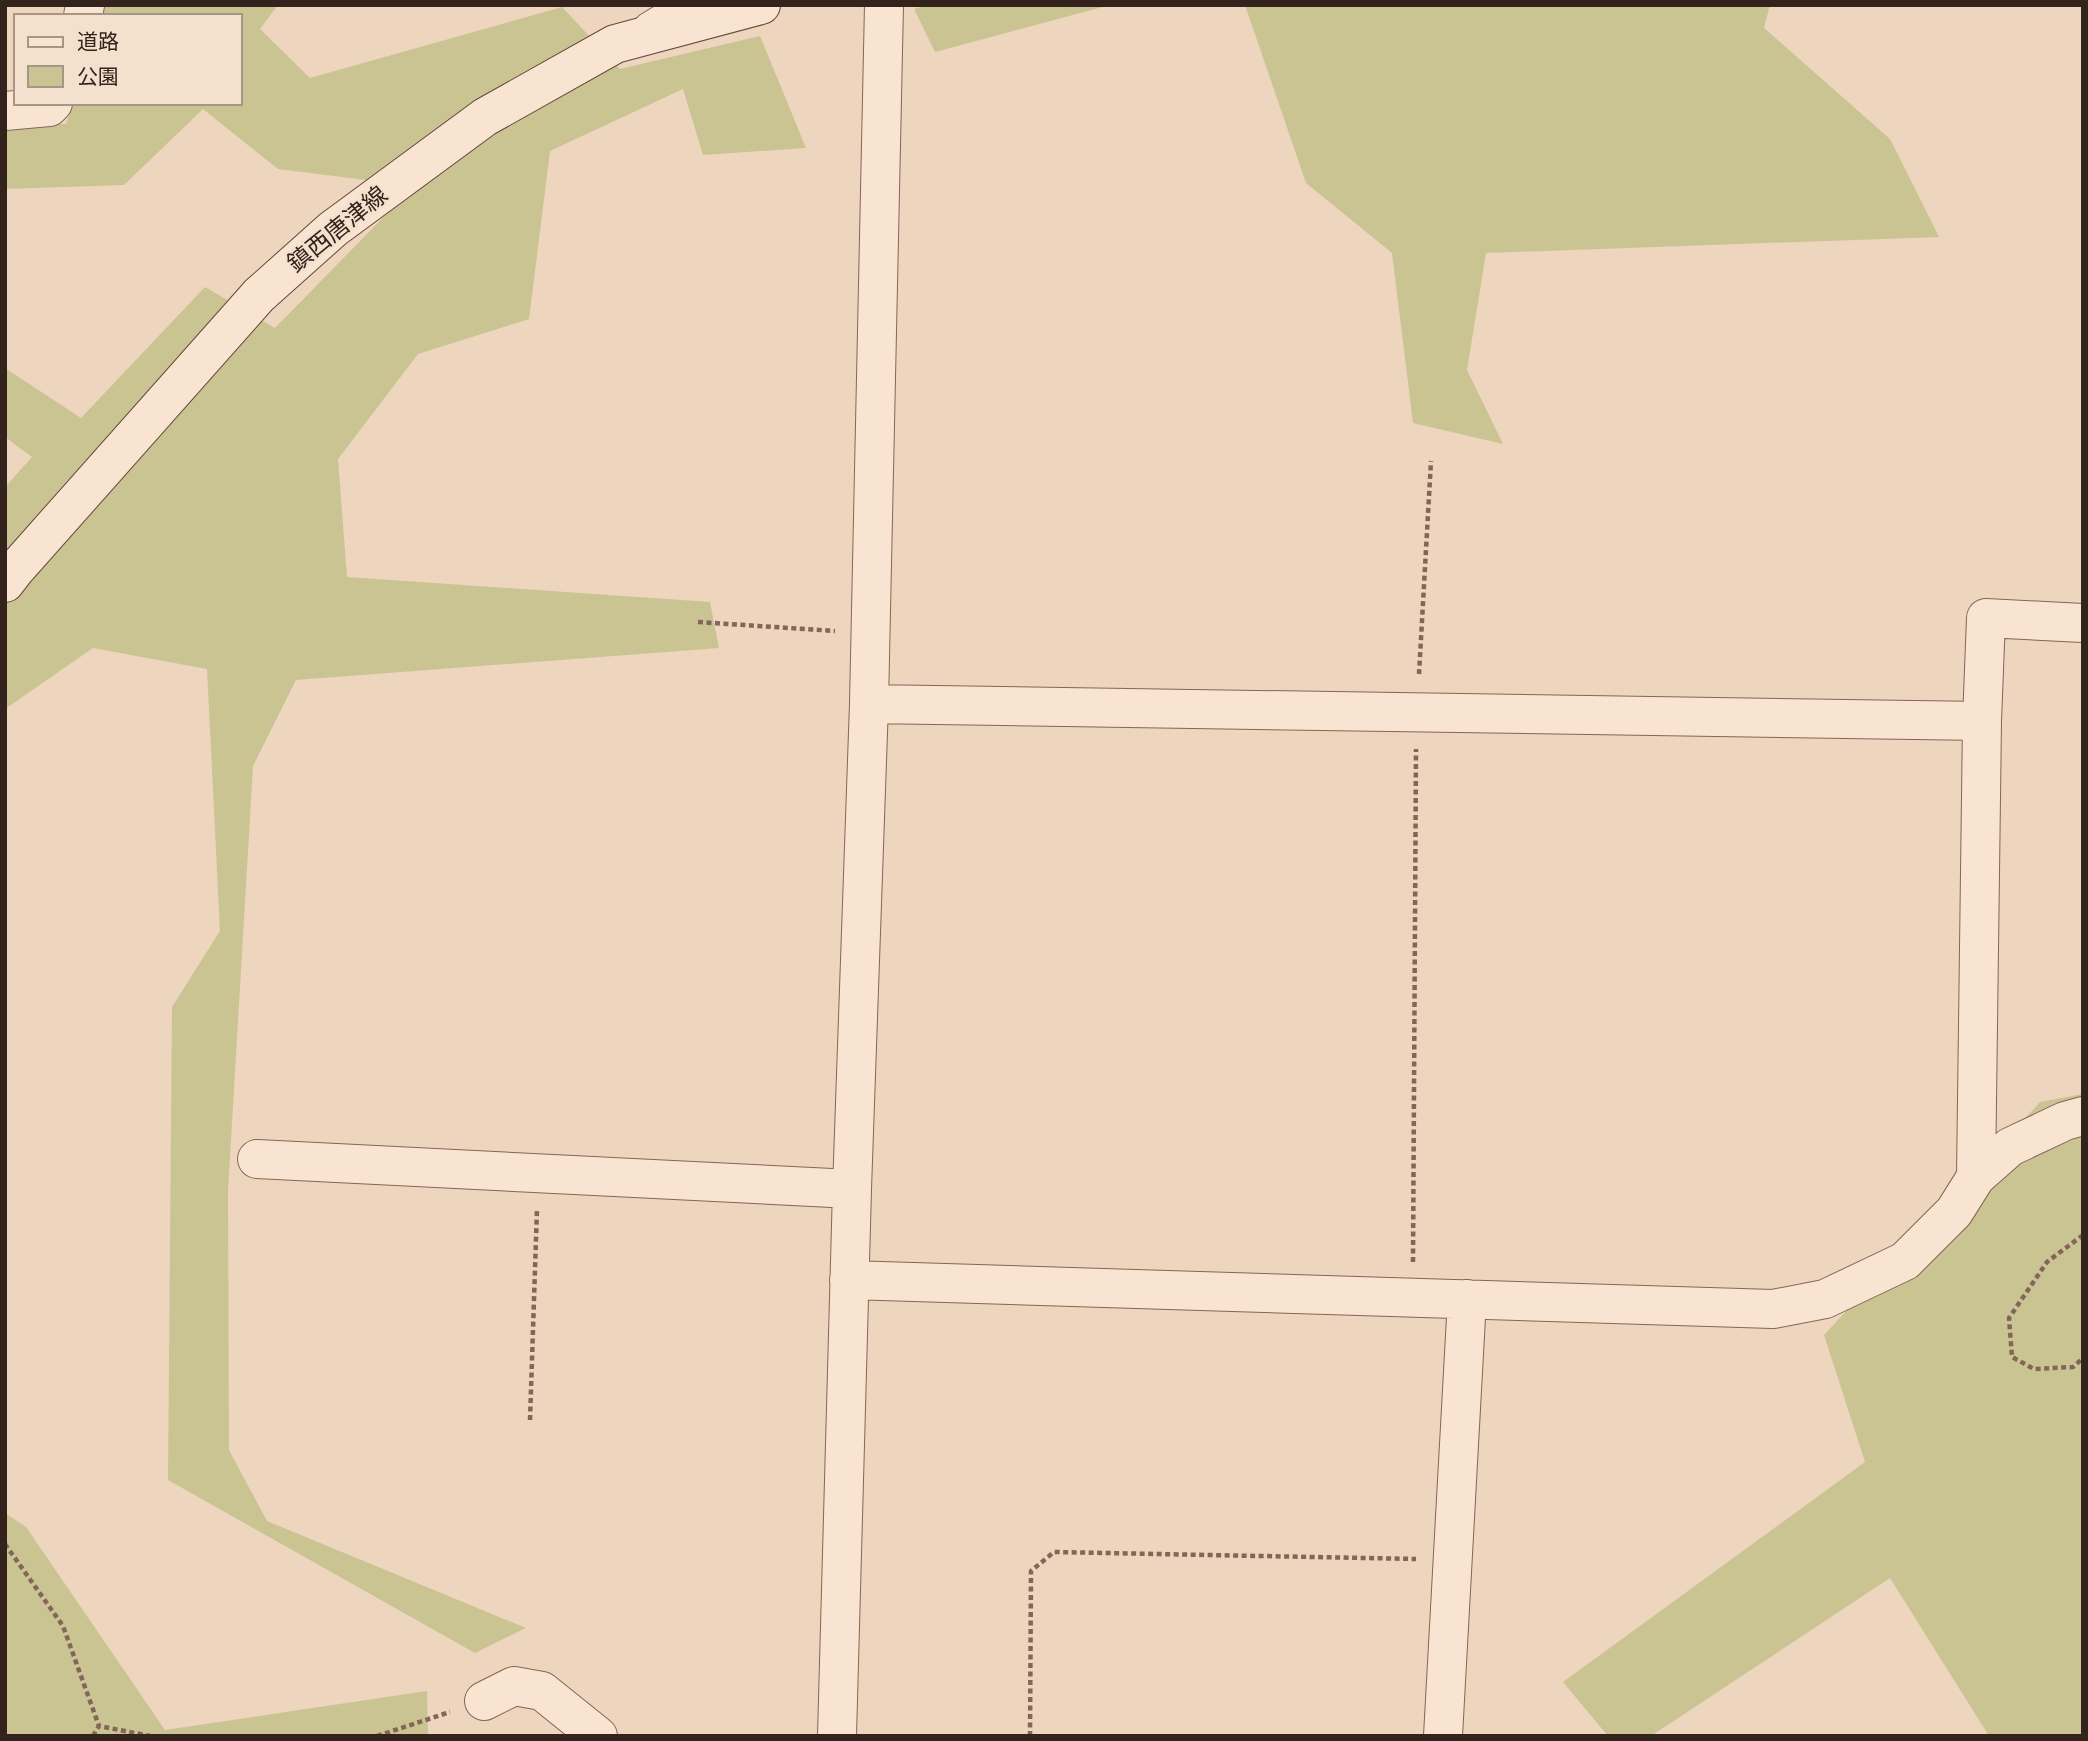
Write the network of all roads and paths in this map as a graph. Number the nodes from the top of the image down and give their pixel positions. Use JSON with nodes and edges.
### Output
{"nodes":[{"id":1,"x":677,"y":5,"type":"edge"},
{"id":2,"x":761,"y":5,"type":"edge"},
{"id":3,"x":884,"y":5,"type":"edge"},
{"id":4,"x":615,"y":44,"type":"junction"},
{"id":5,"x":50,"y":105,"type":"edge"},
{"id":6,"x":5,"y":111,"type":"edge"},
{"id":7,"x":1431,"y":461,"type":"dead end"},
{"id":8,"x":5,"y":583,"type":"edge"},
{"id":9,"x":698,"y":622,"type":"dead end"},
{"id":10,"x":2083,"y":623,"type":"edge"},
{"id":11,"x":870,"y":633,"type":"junction"},
{"id":12,"x":869,"y":704,"type":"junction"},
{"id":13,"x":1416,"y":712,"type":"junction"},
{"id":14,"x":1982,"y":721,"type":"junction"},
{"id":15,"x":2083,"y":1116,"type":"edge"},
{"id":16,"x":257,"y":1159,"type":"dead end"},
{"id":17,"x":538,"y":1173,"type":"junction"},
{"id":18,"x":1976,"y":1177,"type":"junction"},
{"id":19,"x":852,"y":1189,"type":"junction"},
{"id":20,"x":2083,"y":1235,"type":"edge"},
{"id":21,"x":849,"y":1280,"type":"junction"},
{"id":22,"x":1412,"y":1298,"type":"junction"},
{"id":23,"x":1467,"y":1299,"type":"junction"},
{"id":24,"x":2083,"y":1358,"type":"edge"},
{"id":25,"x":530,"y":1420,"type":"dead end"},
{"id":26,"x":5,"y":1544,"type":"edge"},
{"id":27,"x":1452,"y":1560,"type":"junction"},
{"id":28,"x":484,"y":1700,"type":"joint"},
{"id":29,"x":99,"y":1726,"type":"junction"},
{"id":30,"x":93,"y":1736,"type":"edge"},
{"id":31,"x":150,"y":1736,"type":"edge"},
{"id":32,"x":377,"y":1736,"type":"edge"},
{"id":33,"x":598,"y":1736,"type":"edge"},
{"id":34,"x":837,"y":1736,"type":"edge"},
{"id":35,"x":1030,"y":1736,"type":"edge"},
{"id":36,"x":1443,"y":1736,"type":"edge"}],
"edges":[{"from":1,"to":4,"type":"lane"},
{"from":2,"to":4,"type":"street","name":"鎮西唐津線"},
{"from":3,"to":11,"type":"street"},
{"from":4,"to":8,"type":"street","name":"鎮西唐津線"},
{"from":5,"to":6,"type":"street"},
{"from":7,"to":13,"type":"path"},
{"from":9,"to":11,"type":"path"},
{"from":10,"to":14,"type":"street"},
{"from":11,"to":12,"type":"street"},
{"from":12,"to":13,"type":"street"},
{"from":12,"to":19,"type":"street"},
{"from":13,"to":14,"type":"street"},
{"from":13,"to":22,"type":"path"},
{"from":14,"to":18,"type":"street"},
{"from":15,"to":18,"type":"street"},
{"from":16,"to":17,"type":"street"},
{"from":17,"to":19,"type":"street"},
{"from":17,"to":25,"type":"path"},
{"from":18,"to":23,"type":"street"},
{"from":19,"to":21,"type":"street"},
{"from":20,"to":24,"type":"path"},
{"from":21,"to":22,"type":"street"},
{"from":21,"to":34,"type":"street"},
{"from":22,"to":23,"type":"street"},
{"from":23,"to":27,"type":"street"},
{"from":26,"to":29,"type":"path"},
{"from":27,"to":35,"type":"path"},
{"from":27,"to":36,"type":"street"},
{"from":28,"to":32,"type":"path"},
{"from":28,"to":33,"type":"street"},
{"from":29,"to":30,"type":"path"},
{"from":29,"to":31,"type":"path"}]}
